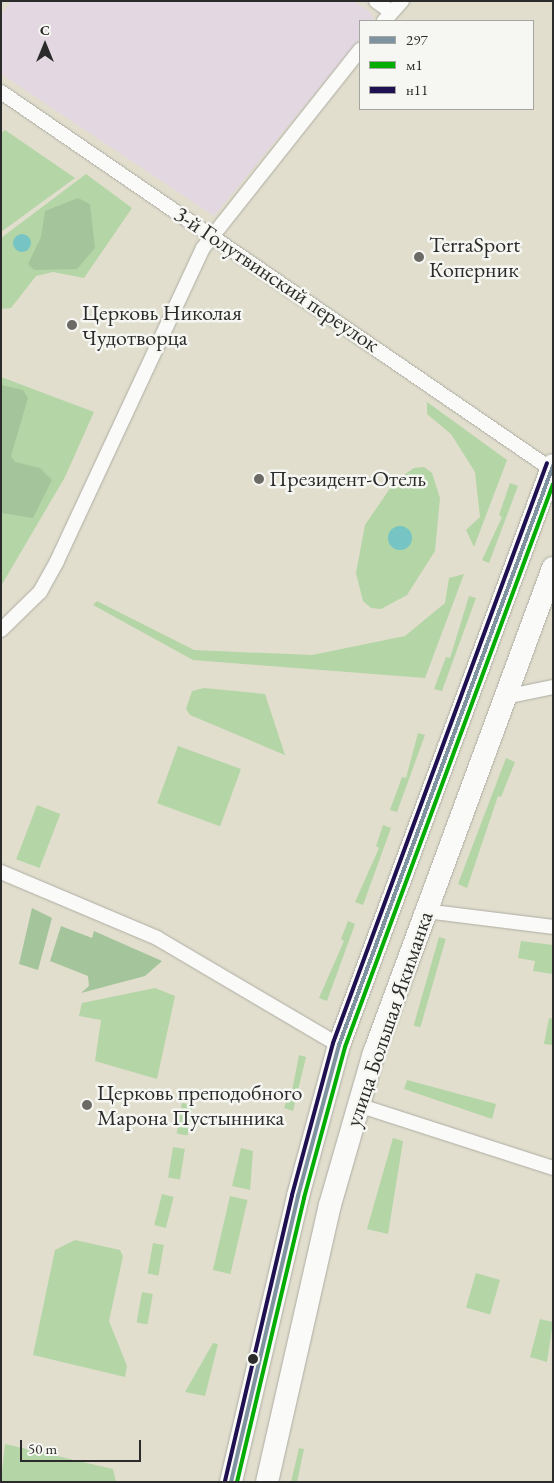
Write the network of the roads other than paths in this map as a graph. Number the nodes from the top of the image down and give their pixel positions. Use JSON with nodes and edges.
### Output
{"nodes":[{"id":1,"x":376,"y":1,"type":"edge"},
{"id":2,"x":402,"y":1,"type":"edge"},
{"id":3,"x":387,"y":16,"type":"edge"},
{"id":4,"x":359,"y":51,"type":"edge"},
{"id":5,"x":1,"y":92,"type":"edge"},
{"id":6,"x":211,"y":236,"type":"junction"},
{"id":7,"x":552,"y":467,"type":"edge"},
{"id":8,"x":553,"y":568,"type":"edge"},
{"id":9,"x":1,"y":630,"type":"edge"},
{"id":10,"x":553,"y":687,"type":"edge"},
{"id":11,"x":505,"y":697,"type":"junction"},
{"id":12,"x":1,"y":872,"type":"edge"},
{"id":13,"x":425,"y":911,"type":"junction"},
{"id":14,"x":553,"y":927,"type":"edge"},
{"id":15,"x":339,"y":1045,"type":"junction"},
{"id":16,"x":358,"y":1105,"type":"junction"},
{"id":17,"x":553,"y":1168,"type":"edge"},
{"id":18,"x":231,"y":1482,"type":"edge"},
{"id":19,"x":267,"y":1482,"type":"edge"}],
"edges":[{"from":1,"to":3,"type":"street"},
{"from":2,"to":3,"type":"street"},
{"from":4,"to":6,"type":"street"},
{"from":5,"to":6,"type":"street","name":"3-й Голутвинский переулок"},
{"from":6,"to":7,"type":"street","name":"3-й Голутвинский переулок"},
{"from":6,"to":9,"type":"street"},
{"from":7,"to":15,"type":"main road","name":"улица Большая Якиманка"},
{"from":8,"to":11,"type":"main road","name":"улица Большая Якиманка"},
{"from":10,"to":11,"type":"street"},
{"from":11,"to":13,"type":"main road","name":"улица Большая Якиманка"},
{"from":12,"to":15,"type":"street"},
{"from":13,"to":14,"type":"street"},
{"from":13,"to":16,"type":"main road","name":"улица Большая Якиманка"},
{"from":15,"to":18,"type":"main road","name":"улица Большая Якиманка"},
{"from":16,"to":17,"type":"street"},
{"from":16,"to":19,"type":"main road","name":"улица Большая Якиманка"}]}
